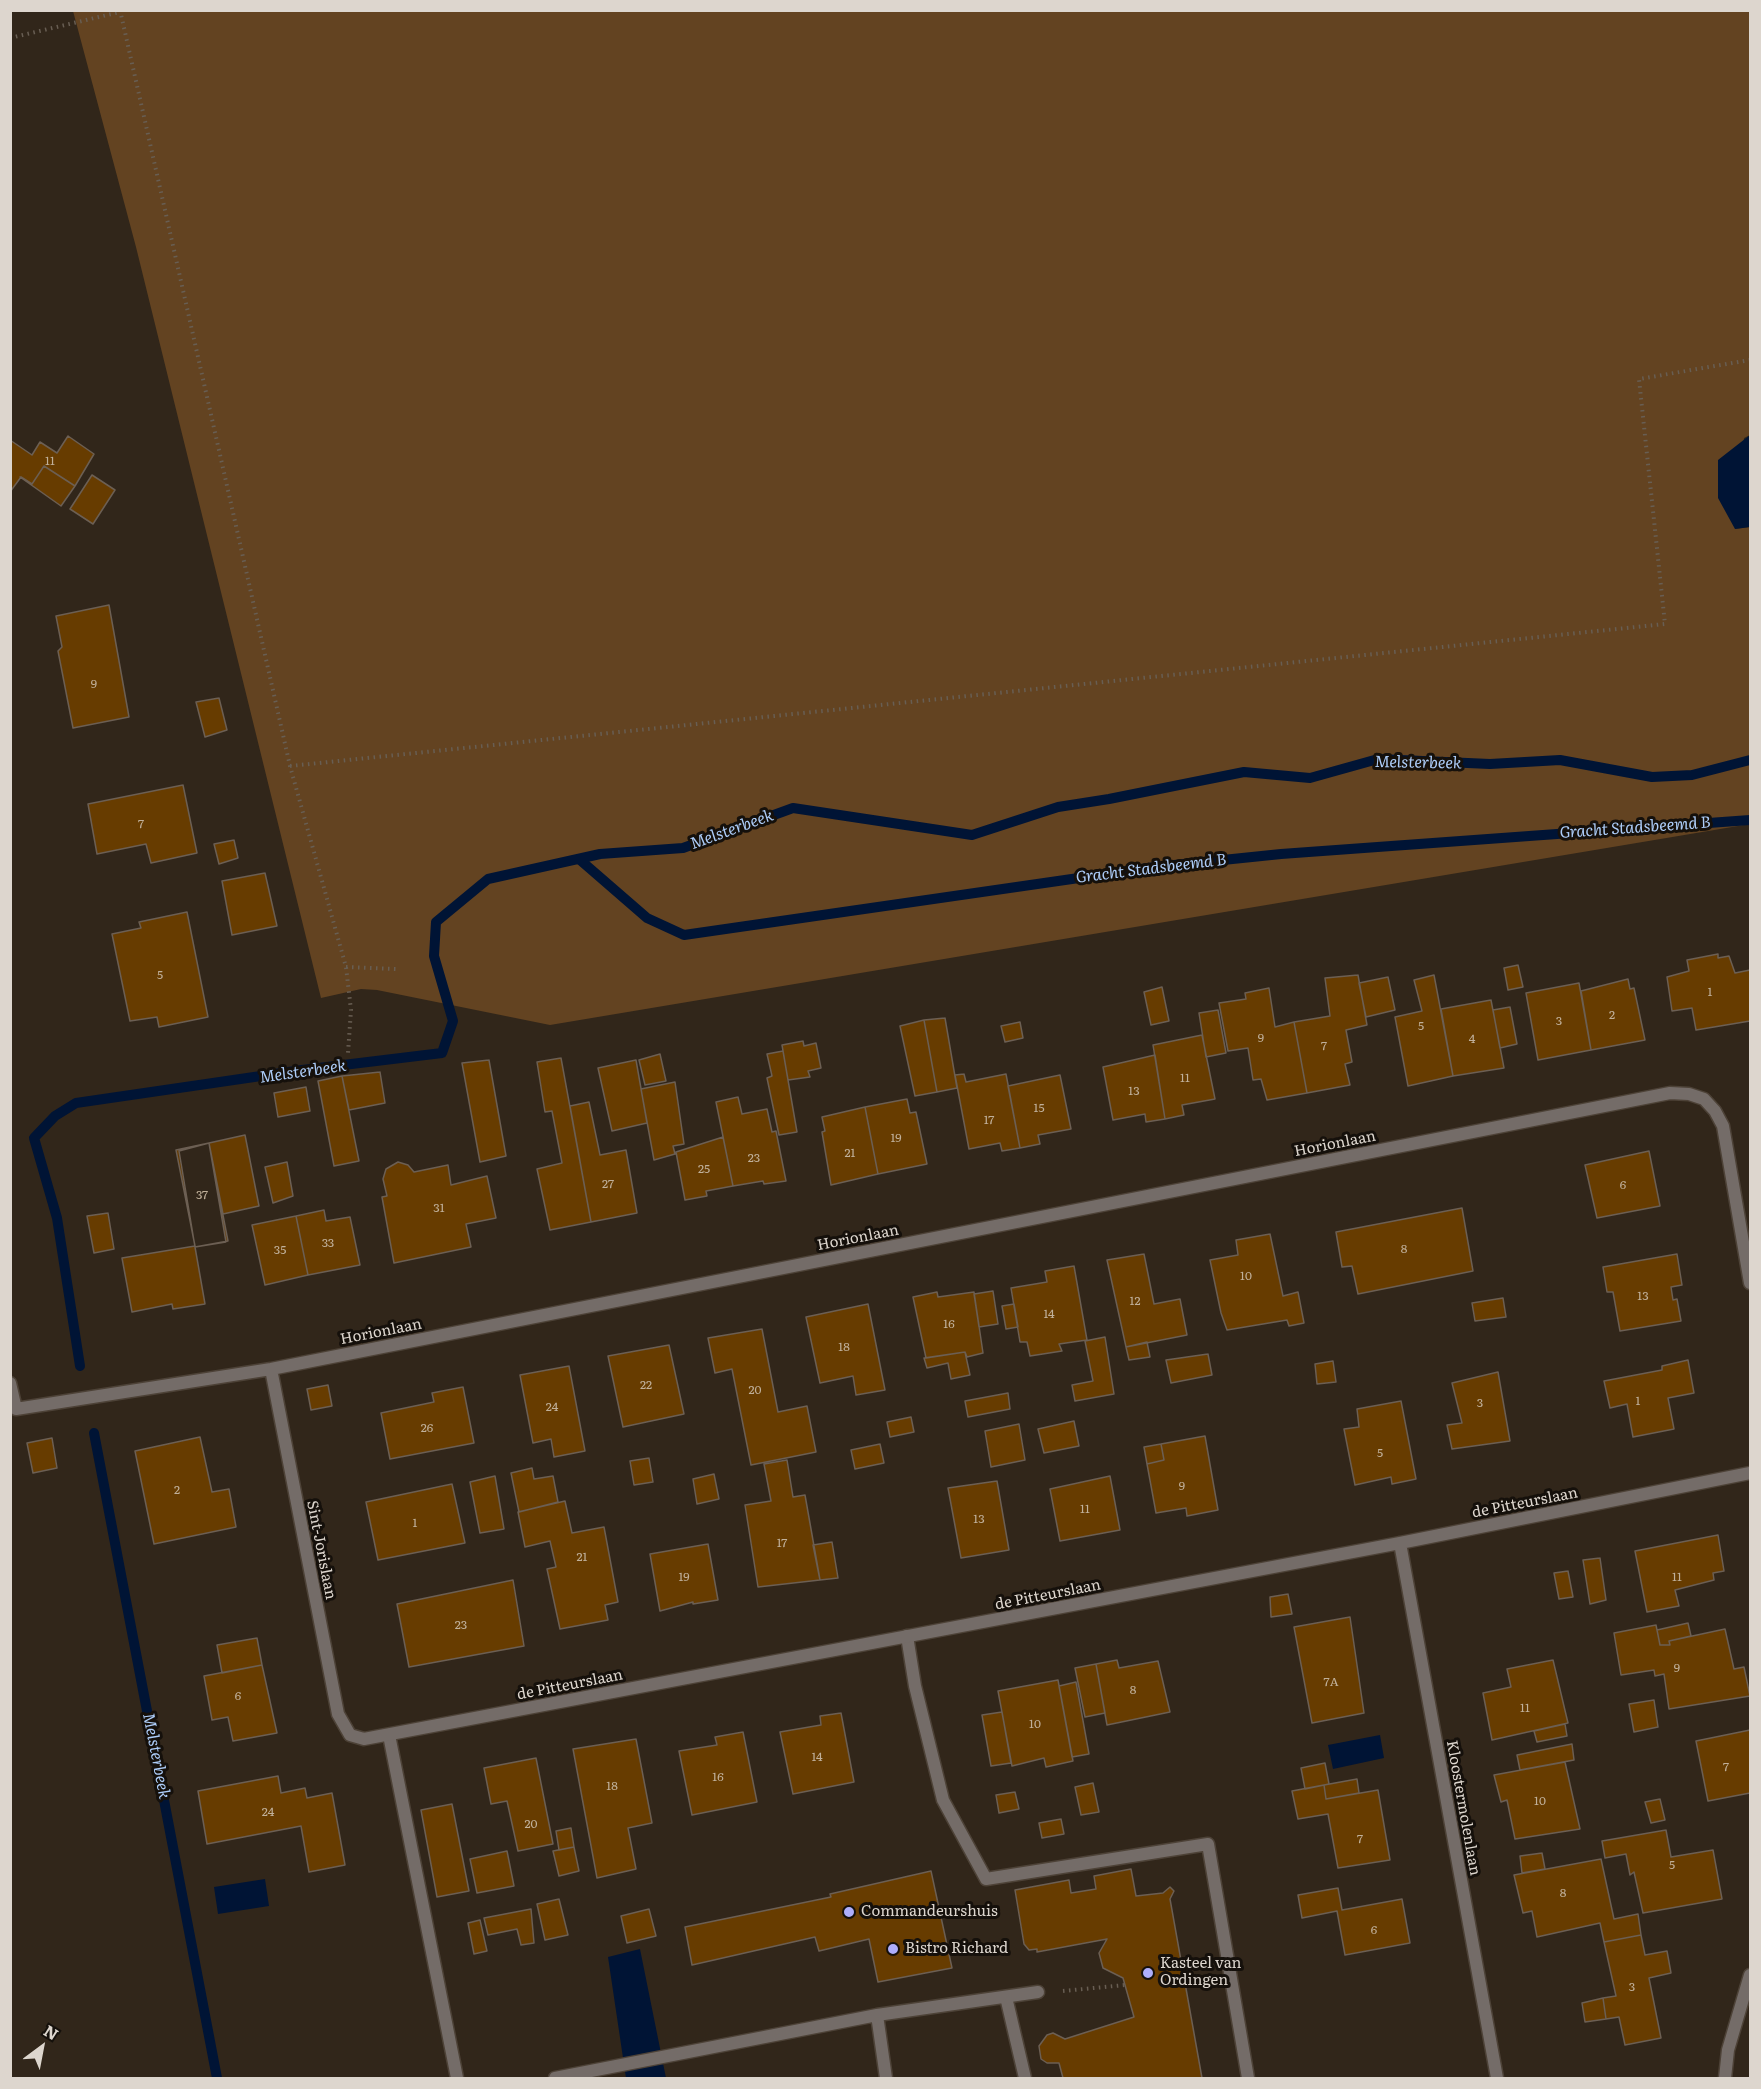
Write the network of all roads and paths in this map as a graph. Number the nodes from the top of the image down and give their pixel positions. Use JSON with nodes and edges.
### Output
{"nodes":[{"id":1,"x":120,"y":11,"type":"edge"},
{"id":2,"x":10,"y":38,"type":"edge"},
{"id":3,"x":1750,"y":360,"type":"edge"},
{"id":4,"x":290,"y":766,"type":"junction"},
{"id":5,"x":346,"y":967,"type":"junction"},
{"id":6,"x":396,"y":969,"type":"dead end"},
{"id":7,"x":348,"y":1053,"type":"dead end"},
{"id":8,"x":1750,"y":1283,"type":"edge"},
{"id":9,"x":271,"y":1369,"type":"junction"},
{"id":10,"x":10,"y":1383,"type":"edge"},
{"id":11,"x":1750,"y":1473,"type":"edge"},
{"id":12,"x":1400,"y":1543,"type":"junction"},
{"id":13,"x":907,"y":1636,"type":"junction"},
{"id":14,"x":350,"y":1734,"type":"joint"},
{"id":15,"x":389,"y":1735,"type":"junction"},
{"id":16,"x":1750,"y":1975,"type":"edge"},
{"id":17,"x":1125,"y":1985,"type":"dead end"},
{"id":18,"x":1069,"y":1991,"type":"dead end"},
{"id":19,"x":1038,"y":1992,"type":"dead end"},
{"id":20,"x":1006,"y":1997,"type":"junction"},
{"id":21,"x":877,"y":2015,"type":"junction"},
{"id":22,"x":457,"y":2079,"type":"edge"},
{"id":23,"x":555,"y":2079,"type":"edge"},
{"id":24,"x":886,"y":2079,"type":"edge"},
{"id":25,"x":1025,"y":2079,"type":"edge"},
{"id":26,"x":1248,"y":2079,"type":"edge"},
{"id":27,"x":1497,"y":2079,"type":"edge"},
{"id":28,"x":1725,"y":2079,"type":"edge"}],
"edges":[{"from":1,"to":2,"type":"path"},
{"from":1,"to":4,"type":"path"},
{"from":3,"to":4,"type":"path"},
{"from":4,"to":5,"type":"path"},
{"from":5,"to":6,"type":"path"},
{"from":5,"to":7,"type":"path"},
{"from":8,"to":9,"type":"street","name":"Horionlaan"},
{"from":9,"to":10,"type":"street","name":"Horionlaan"},
{"from":9,"to":14,"type":"street","name":"Sint-Jorislaan"},
{"from":11,"to":12,"type":"street","name":"de Pitteurslaan"},
{"from":12,"to":13,"type":"street","name":"de Pitteurslaan"},
{"from":12,"to":27,"type":"street","name":"Kloostermolenlaan"},
{"from":13,"to":15,"type":"street","name":"de Pitteurslaan"},
{"from":13,"to":26,"type":"street"},
{"from":14,"to":15,"type":"street","name":"de Pitteurslaan"},
{"from":15,"to":22,"type":"street"},
{"from":16,"to":28,"type":"street"},
{"from":17,"to":18,"type":"path"},
{"from":19,"to":20,"type":"street"},
{"from":20,"to":21,"type":"street"},
{"from":20,"to":25,"type":"street"},
{"from":21,"to":23,"type":"street"},
{"from":21,"to":24,"type":"street"}]}
